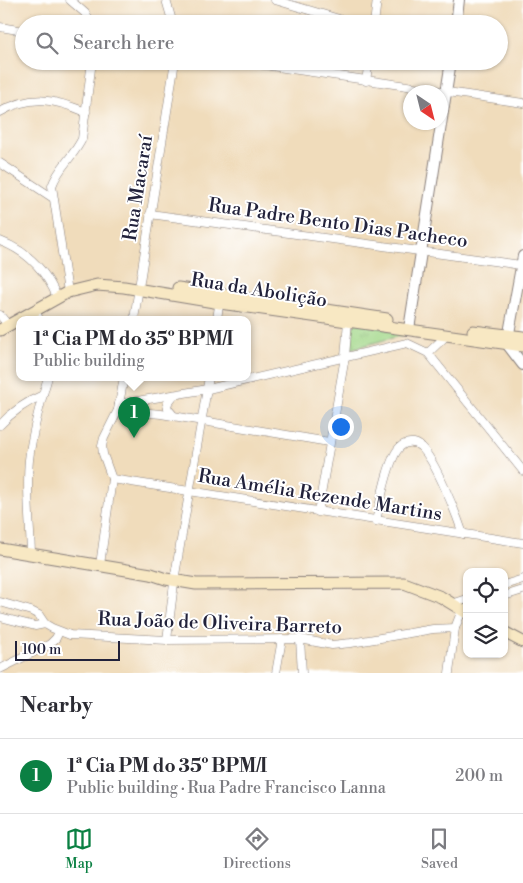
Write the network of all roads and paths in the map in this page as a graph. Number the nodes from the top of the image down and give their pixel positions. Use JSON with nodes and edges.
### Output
{"nodes":[{"id":1,"x":70,"y":0,"type":"edge"},
{"id":2,"x":166,"y":0,"type":"edge"},
{"id":3,"x":275,"y":0,"type":"edge"},
{"id":4,"x":377,"y":0,"type":"edge"},
{"id":5,"x":459,"y":0,"type":"edge"},
{"id":6,"x":86,"y":15,"type":"edge"},
{"id":7,"x":170,"y":15,"type":"edge"},
{"id":8,"x":326,"y":15,"type":"edge"},
{"id":9,"x":375,"y":15,"type":"edge"},
{"id":10,"x":457,"y":15,"type":"edge"},
{"id":11,"x":0,"y":27,"type":"edge"},
{"id":12,"x":15,"y":29,"type":"edge"},
{"id":13,"x":91,"y":70,"type":"edge"},
{"id":14,"x":174,"y":70,"type":"edge"},
{"id":15,"x":295,"y":70,"type":"edge"},
{"id":16,"x":368,"y":70,"type":"edge"},
{"id":17,"x":450,"y":70,"type":"edge"},
{"id":18,"x":366,"y":81,"type":"junction"},
{"id":19,"x":448,"y":85,"type":"edge"},
{"id":20,"x":403,"y":86,"type":"edge"},
{"id":21,"x":448,"y":92,"type":"edge"},
{"id":22,"x":523,"y":104,"type":"edge"},
{"id":23,"x":0,"y":112,"type":"edge"},
{"id":24,"x":86,"y":112,"type":"junction"},
{"id":25,"x":441,"y":130,"type":"edge"},
{"id":26,"x":0,"y":162,"type":"edge"},
{"id":27,"x":53,"y":198,"type":"junction"},
{"id":28,"x":150,"y":214,"type":"junction"},
{"id":29,"x":0,"y":241,"type":"edge"},
{"id":30,"x":421,"y":252,"type":"junction"},
{"id":31,"x":522,"y":267,"type":"edge"},
{"id":32,"x":138,"y":286,"type":"junction"},
{"id":33,"x":61,"y":291,"type":"junction"},
{"id":34,"x":220,"y":298,"type":"junction"},
{"id":35,"x":37,"y":315,"type":"edge"},
{"id":36,"x":134,"y":316,"type":"edge"},
{"id":37,"x":217,"y":316,"type":"edge"},
{"id":38,"x":16,"y":319,"type":"edge"},
{"id":39,"x":348,"y":321,"type":"junction"},
{"id":40,"x":2,"y":322,"type":"edge"},
{"id":41,"x":409,"y":326,"type":"junction"},
{"id":42,"x":447,"y":334,"type":"junction"},
{"id":43,"x":523,"y":337,"type":"edge"},
{"id":44,"x":508,"y":339,"type":"junction"},
{"id":45,"x":523,"y":346,"type":"edge"},
{"id":46,"x":428,"y":353,"type":"junction"},
{"id":47,"x":345,"y":357,"type":"junction"},
{"id":48,"x":523,"y":364,"type":"edge"},
{"id":49,"x":251,"y":379,"type":"edge"},
{"id":50,"x":47,"y":381,"type":"edge"},
{"id":51,"x":123,"y":381,"type":"edge"},
{"id":52,"x":209,"y":381,"type":"edge"},
{"id":53,"x":242,"y":381,"type":"edge"},
{"id":54,"x":208,"y":389,"type":"junction"},
{"id":55,"x":43,"y":394,"type":"junction"},
{"id":56,"x":174,"y":395,"type":"junction"},
{"id":57,"x":118,"y":407,"type":"junction"},
{"id":58,"x":174,"y":416,"type":"junction"},
{"id":59,"x":202,"y":421,"type":"junction"},
{"id":60,"x":0,"y":425,"type":"edge"},
{"id":61,"x":329,"y":442,"type":"junction"},
{"id":62,"x":523,"y":471,"type":"edge"},
{"id":63,"x":112,"y":479,"type":"junction"},
{"id":64,"x":190,"y":491,"type":"junction"},
{"id":65,"x":318,"y":512,"type":"junction"},
{"id":66,"x":376,"y":521,"type":"junction"},
{"id":67,"x":463,"y":534,"type":"junction"},
{"id":68,"x":523,"y":543,"type":"edge"},
{"id":69,"x":0,"y":549,"type":"edge"},
{"id":70,"x":31,"y":553,"type":"junction"},
{"id":71,"x":100,"y":565,"type":"junction"},
{"id":72,"x":174,"y":578,"type":"junction"},
{"id":73,"x":523,"y":579,"type":"edge"},
{"id":74,"x":508,"y":584,"type":"edge"},
{"id":75,"x":523,"y":590,"type":"edge"},
{"id":76,"x":508,"y":595,"type":"edge"},
{"id":77,"x":463,"y":600,"type":"edge"},
{"id":78,"x":0,"y":602,"type":"edge"},
{"id":79,"x":452,"y":604,"type":"junction"},
{"id":80,"x":463,"y":609,"type":"edge"},
{"id":81,"x":463,"y":613,"type":"edge"},
{"id":82,"x":0,"y":617,"type":"edge"},
{"id":83,"x":45,"y":624,"type":"junction"},
{"id":84,"x":455,"y":628,"type":"junction"},
{"id":85,"x":59,"y":632,"type":"junction"},
{"id":86,"x":508,"y":634,"type":"edge"},
{"id":87,"x":282,"y":639,"type":"junction"},
{"id":88,"x":300,"y":639,"type":"junction"},
{"id":89,"x":167,"y":640,"type":"junction"},
{"id":90,"x":523,"y":642,"type":"edge"},
{"id":91,"x":0,"y":669,"type":"edge"},
{"id":92,"x":276,"y":673,"type":"edge"},
{"id":93,"x":302,"y":673,"type":"edge"},
{"id":94,"x":448,"y":673,"type":"edge"}],
"edges":[{"from":1,"to":6,"type":"street"},
{"from":2,"to":7,"type":"street"},
{"from":3,"to":8,"type":"street"},
{"from":4,"to":9,"type":"street"},
{"from":5,"to":10,"type":"street"},
{"from":11,"to":12,"type":"street"},
{"from":13,"to":24,"type":"street"},
{"from":14,"to":28,"type":"street","name":"Rua Macaraí"},
{"from":15,"to":18,"type":"street"},
{"from":16,"to":18,"type":"street"},
{"from":17,"to":19,"type":"street"},
{"from":18,"to":20,"type":"street"},
{"from":21,"to":22,"type":"street"},
{"from":23,"to":24,"type":"street"},
{"from":24,"to":27,"type":"street"},
{"from":25,"to":30,"type":"street"},
{"from":26,"to":27,"type":"street"},
{"from":27,"to":33,"type":"street"},
{"from":28,"to":30,"type":"street","name":"Rua Padre Bento Dias Pacheco"},
{"from":28,"to":32,"type":"street","name":"Rua Macaraí"},
{"from":29,"to":33,"type":"street"},
{"from":30,"to":31,"type":"street","name":"Rua Padre Bento Dias Pacheco"},
{"from":30,"to":41,"type":"street"},
{"from":31,"to":44,"type":"street"},
{"from":32,"to":33,"type":"main road","name":"Rua da Abolição"},
{"from":32,"to":34,"type":"main road","name":"Rua da Abolição"},
{"from":32,"to":36,"type":"street","name":"Rua Macaraí"},
{"from":33,"to":35,"type":"main road","name":"Rua da Abolição"},
{"from":33,"to":40,"type":"main road","name":"Rua da Abolição"},
{"from":34,"to":37,"type":"street"},
{"from":34,"to":39,"type":"main road","name":"Rua da Abolição"},
{"from":34,"to":41,"type":"main road","name":"Rua da Abolição"},
{"from":38,"to":40,"type":"main road","name":"Rua da Abolição"},
{"from":39,"to":41,"type":"main road","name":"Rua da Abolição"},
{"from":39,"to":47,"type":"street"},
{"from":41,"to":42,"type":"main road","name":"Rua da Abolição"},
{"from":41,"to":44,"type":"main road","name":"Rua da Abolição"},
{"from":42,"to":44,"type":"main road","name":"Rua da Abolição"},
{"from":42,"to":46,"type":"street"},
{"from":43,"to":44,"type":"main road","name":"Rua da Abolição"},
{"from":44,"to":45,"type":"main road","name":"Rua da Abolição"},
{"from":44,"to":48,"type":"street"},
{"from":46,"to":47,"type":"street"},
{"from":46,"to":62,"type":"street"},
{"from":47,"to":49,"type":"street"},
{"from":47,"to":61,"type":"street"},
{"from":50,"to":55,"type":"street"},
{"from":51,"to":57,"type":"street"},
{"from":52,"to":54,"type":"street"},
{"from":53,"to":54,"type":"street"},
{"from":54,"to":56,"type":"street"},
{"from":54,"to":59,"type":"street"},
{"from":55,"to":60,"type":"street"},
{"from":55,"to":70,"type":"street"},
{"from":56,"to":57,"type":"street"},
{"from":56,"to":58,"type":"street"},
{"from":57,"to":58,"type":"street"},
{"from":57,"to":63,"type":"street"},
{"from":58,"to":59,"type":"street"},
{"from":59,"to":61,"type":"street"},
{"from":59,"to":64,"type":"street"},
{"from":61,"to":65,"type":"street"},
{"from":63,"to":64,"type":"street","name":"Rua Amélia Rezende Martins"},
{"from":63,"to":71,"type":"street"},
{"from":64,"to":65,"type":"street","name":"Rua Amélia Rezende Martins"},
{"from":64,"to":72,"type":"street"},
{"from":65,"to":66,"type":"street","name":"Rua Amélia Rezende Martins"},
{"from":66,"to":67,"type":"street","name":"Rua Amélia Rezende Martins"},
{"from":66,"to":67,"type":"street"},
{"from":67,"to":68,"type":"street","name":"Rua Amélia Rezende Martins"},
{"from":69,"to":70,"type":"main road"},
{"from":70,"to":71,"type":"main road"},
{"from":71,"to":72,"type":"main road"},
{"from":72,"to":79,"type":"main road"},
{"from":72,"to":89,"type":"street"},
{"from":73,"to":74,"type":"street"},
{"from":75,"to":76,"type":"street"},
{"from":77,"to":79,"type":"street"},
{"from":78,"to":83,"type":"street","name":"Rua João de Oliveira Barreto"},
{"from":79,"to":80,"type":"main road"},
{"from":81,"to":84,"type":"street"},
{"from":82,"to":83,"type":"street","name":"Rua João de Oliveira Barreto"},
{"from":83,"to":85,"type":"street","name":"Rua João de Oliveira Barreto"},
{"from":84,"to":88,"type":"street","name":"Rua João de Oliveira Barreto"},
{"from":84,"to":94,"type":"street"},
{"from":85,"to":89,"type":"street","name":"Rua João de Oliveira Barreto"},
{"from":85,"to":91,"type":"street"},
{"from":86,"to":90,"type":"main road"},
{"from":87,"to":88,"type":"street","name":"Rua João de Oliveira Barreto"},
{"from":87,"to":89,"type":"street","name":"Rua João de Oliveira Barreto"},
{"from":87,"to":92,"type":"street"},
{"from":88,"to":93,"type":"street"}]}
